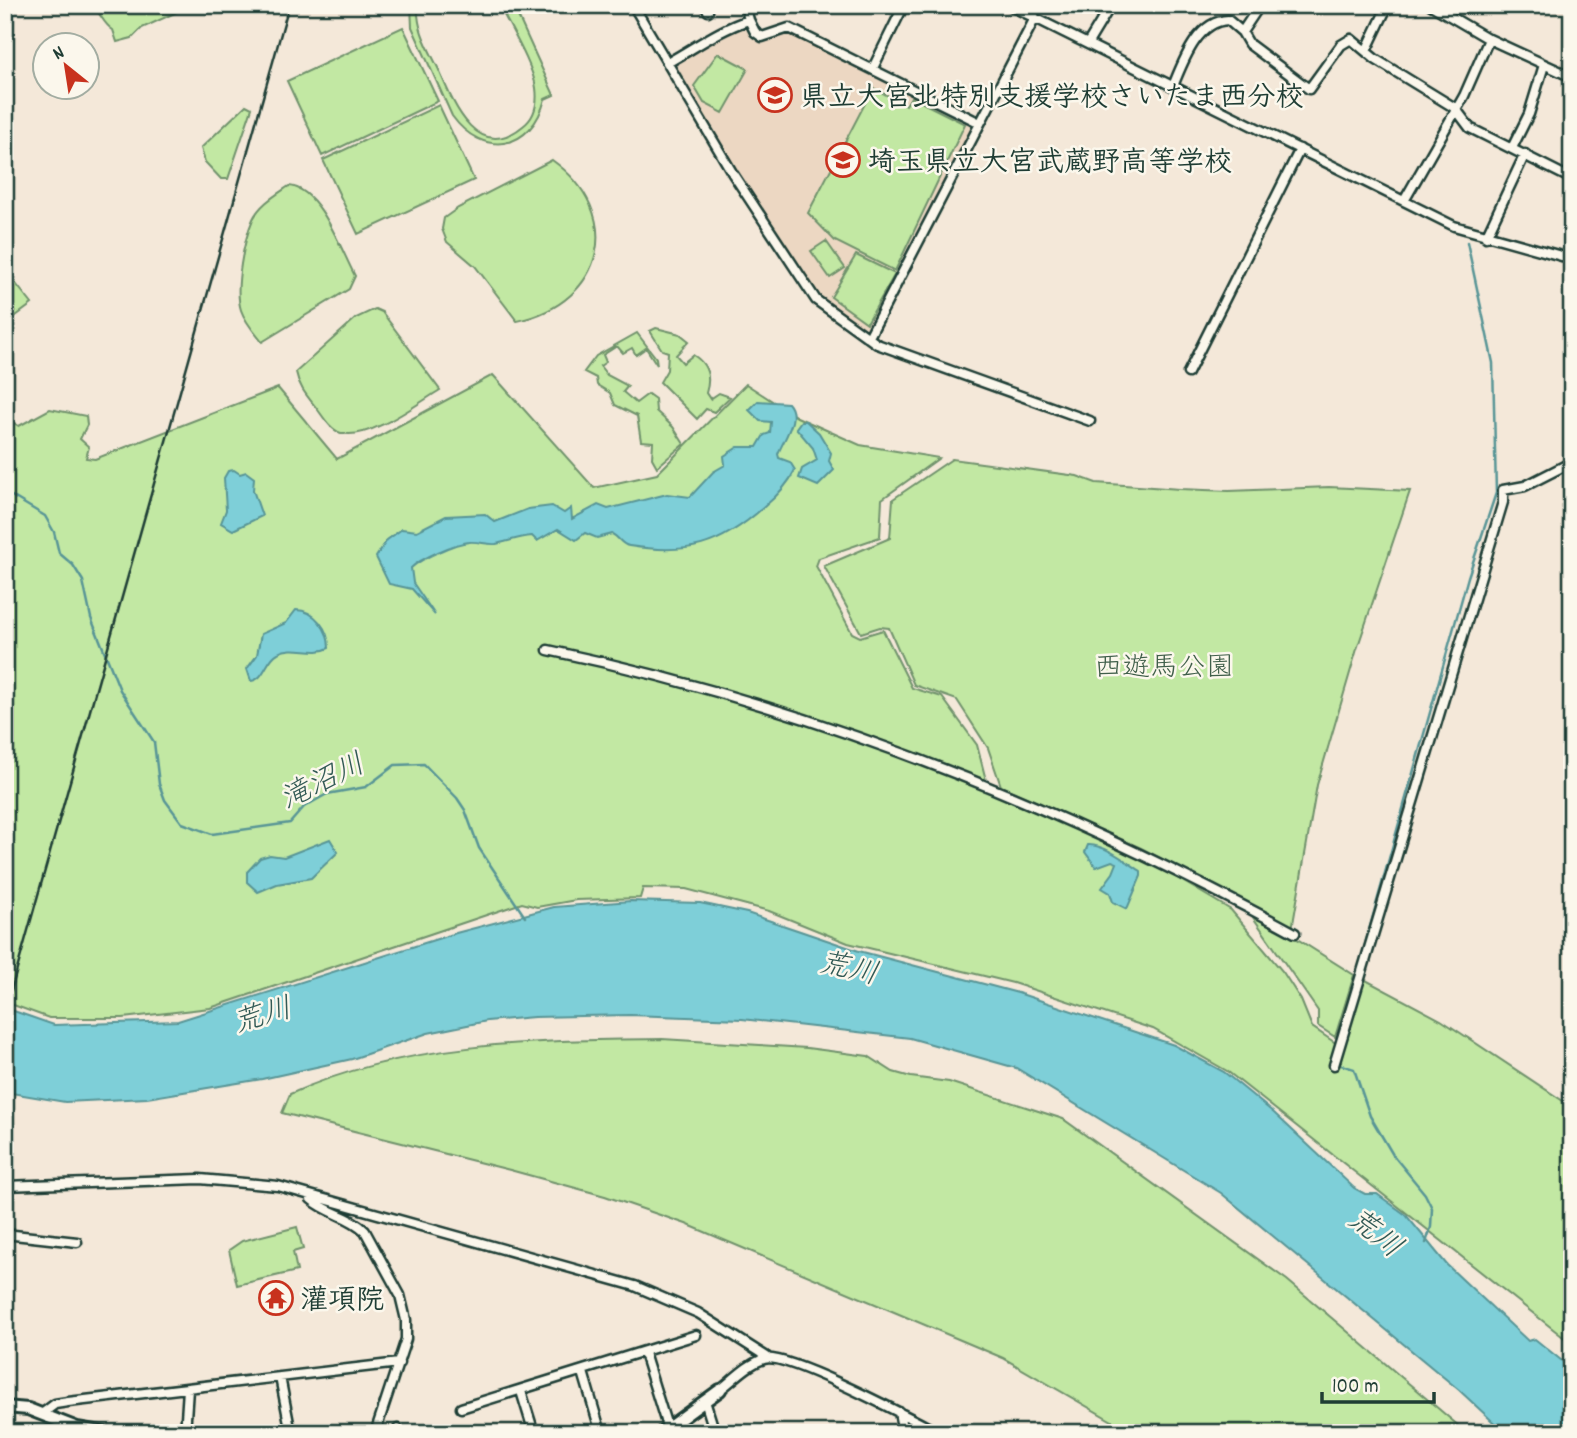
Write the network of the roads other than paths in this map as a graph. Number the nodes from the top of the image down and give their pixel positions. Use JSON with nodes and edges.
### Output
{"nodes":[{"id":1,"x":633,"y":5,"type":"edge"},
{"id":2,"x":745,"y":5,"type":"edge"},
{"id":3,"x":904,"y":5,"type":"edge"},
{"id":4,"x":1009,"y":5,"type":"edge"},
{"id":5,"x":1031,"y":5,"type":"edge"},
{"id":6,"x":1111,"y":5,"type":"edge"},
{"id":7,"x":1260,"y":5,"type":"edge"},
{"id":8,"x":1388,"y":5,"type":"edge"},
{"id":9,"x":1432,"y":5,"type":"edge"},
{"id":10,"x":1035,"y":18,"type":"junction"},
{"id":11,"x":749,"y":20,"type":"junction"},
{"id":12,"x":1242,"y":32,"type":"junction"},
{"id":13,"x":1489,"y":39,"type":"junction"},
{"id":14,"x":1088,"y":43,"type":"junction"},
{"id":15,"x":1367,"y":50,"type":"junction"},
{"id":16,"x":668,"y":62,"type":"junction"},
{"id":17,"x":1544,"y":65,"type":"junction"},
{"id":18,"x":873,"y":68,"type":"junction"},
{"id":19,"x":1572,"y":77,"type":"edge"},
{"id":20,"x":1173,"y":86,"type":"junction"},
{"id":21,"x":1455,"y":108,"type":"junction"},
{"id":22,"x":980,"y":123,"type":"junction"},
{"id":23,"x":1512,"y":148,"type":"junction"},
{"id":24,"x":1300,"y":149,"type":"junction"},
{"id":25,"x":1525,"y":154,"type":"junction"},
{"id":26,"x":1572,"y":179,"type":"edge"},
{"id":27,"x":1404,"y":201,"type":"junction"},
{"id":28,"x":1486,"y":237,"type":"junction"},
{"id":29,"x":1572,"y":259,"type":"edge"},
{"id":30,"x":869,"y":337,"type":"junction"},
{"id":31,"x":1188,"y":373,"type":"dead end"},
{"id":32,"x":1090,"y":421,"type":"dead end"},
{"id":33,"x":1572,"y":463,"type":"edge"},
{"id":34,"x":548,"y":650,"type":"dead end"},
{"id":35,"x":1295,"y":933,"type":"dead end"},
{"id":36,"x":1334,"y":1065,"type":"dead end"},
{"id":37,"x":5,"y":1186,"type":"edge"},
{"id":38,"x":309,"y":1196,"type":"junction"},
{"id":39,"x":5,"y":1234,"type":"edge"},
{"id":40,"x":78,"y":1242,"type":"dead end"},
{"id":41,"x":696,"y":1335,"type":"dead end"},
{"id":42,"x":644,"y":1353,"type":"junction"},
{"id":43,"x":767,"y":1357,"type":"junction"},
{"id":44,"x":399,"y":1363,"type":"junction"},
{"id":45,"x":583,"y":1372,"type":"junction"},
{"id":46,"x":280,"y":1377,"type":"junction"},
{"id":47,"x":188,"y":1389,"type":"junction"},
{"id":48,"x":720,"y":1390,"type":"joint"},
{"id":49,"x":521,"y":1391,"type":"junction"},
{"id":50,"x":705,"y":1401,"type":"junction"},
{"id":51,"x":5,"y":1407,"type":"edge"},
{"id":52,"x":461,"y":1408,"type":"dead end"},
{"id":53,"x":899,"y":1412,"type":"junction"},
{"id":54,"x":43,"y":1413,"type":"junction"},
{"id":55,"x":666,"y":1431,"type":"edge"},
{"id":56,"x":106,"y":1433,"type":"edge"},
{"id":57,"x":185,"y":1433,"type":"edge"},
{"id":58,"x":291,"y":1433,"type":"edge"},
{"id":59,"x":375,"y":1433,"type":"edge"},
{"id":60,"x":534,"y":1433,"type":"edge"},
{"id":61,"x":601,"y":1433,"type":"edge"},
{"id":62,"x":715,"y":1433,"type":"edge"},
{"id":63,"x":903,"y":1433,"type":"edge"},
{"id":64,"x":939,"y":1433,"type":"edge"}],
"edges":[{"from":1,"to":16,"type":"street"},
{"from":2,"to":11,"type":"street"},
{"from":3,"to":18,"type":"street"},
{"from":4,"to":10,"type":"street"},
{"from":5,"to":10,"type":"street"},
{"from":6,"to":14,"type":"street"},
{"from":7,"to":12,"type":"street"},
{"from":8,"to":15,"type":"street"},
{"from":9,"to":13,"type":"street"},
{"from":10,"to":14,"type":"street"},
{"from":10,"to":22,"type":"street"},
{"from":11,"to":16,"type":"street"},
{"from":11,"to":18,"type":"street"},
{"from":12,"to":15,"type":"street"},
{"from":12,"to":20,"type":"street"},
{"from":13,"to":17,"type":"street"},
{"from":13,"to":21,"type":"street"},
{"from":14,"to":20,"type":"street"},
{"from":15,"to":21,"type":"street"},
{"from":16,"to":30,"type":"street"},
{"from":17,"to":19,"type":"street"},
{"from":17,"to":23,"type":"street"},
{"from":18,"to":22,"type":"street"},
{"from":20,"to":24,"type":"street"},
{"from":21,"to":23,"type":"street"},
{"from":21,"to":27,"type":"street"},
{"from":22,"to":30,"type":"street"},
{"from":23,"to":25,"type":"street"},
{"from":24,"to":27,"type":"street"},
{"from":24,"to":31,"type":"street"},
{"from":25,"to":26,"type":"street"},
{"from":25,"to":28,"type":"street"},
{"from":27,"to":28,"type":"street"},
{"from":28,"to":29,"type":"street"},
{"from":30,"to":32,"type":"street"},
{"from":33,"to":36,"type":"street"},
{"from":34,"to":35,"type":"street"},
{"from":37,"to":38,"type":"street"},
{"from":38,"to":43,"type":"street"},
{"from":38,"to":44,"type":"street"},
{"from":39,"to":40,"type":"street"},
{"from":41,"to":42,"type":"street"},
{"from":42,"to":45,"type":"street"},
{"from":42,"to":55,"type":"street"},
{"from":43,"to":48,"type":"street"},
{"from":43,"to":53,"type":"street"},
{"from":44,"to":46,"type":"street"},
{"from":44,"to":59,"type":"street"},
{"from":45,"to":49,"type":"street"},
{"from":45,"to":61,"type":"street"},
{"from":46,"to":47,"type":"street"},
{"from":46,"to":58,"type":"street"},
{"from":47,"to":54,"type":"street"},
{"from":47,"to":57,"type":"street"},
{"from":48,"to":50,"type":"street"},
{"from":49,"to":52,"type":"street"},
{"from":49,"to":60,"type":"street"},
{"from":50,"to":55,"type":"street"},
{"from":50,"to":62,"type":"street"},
{"from":51,"to":54,"type":"street"},
{"from":53,"to":63,"type":"street"},
{"from":53,"to":64,"type":"street"},
{"from":54,"to":56,"type":"street"}]}
